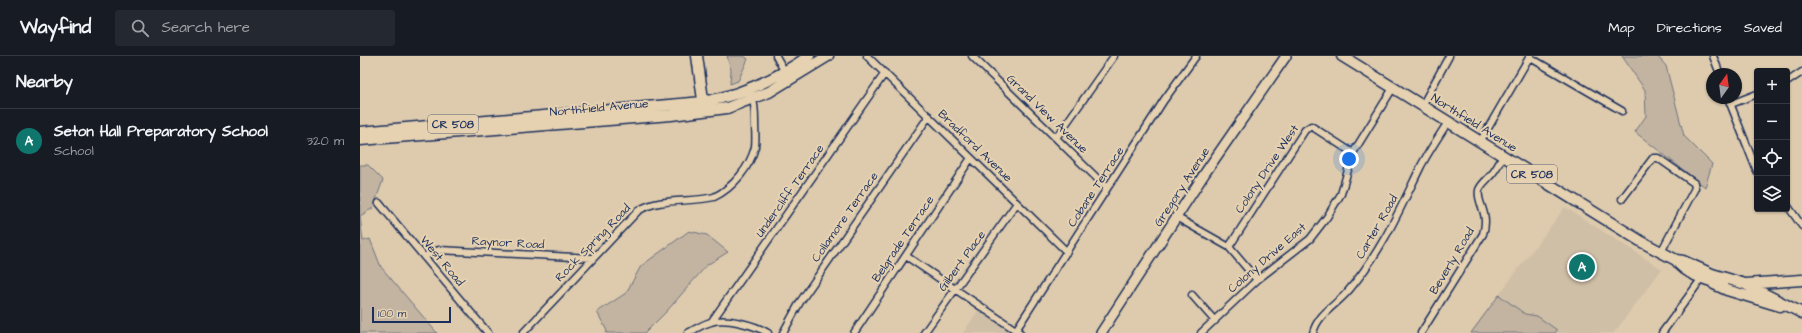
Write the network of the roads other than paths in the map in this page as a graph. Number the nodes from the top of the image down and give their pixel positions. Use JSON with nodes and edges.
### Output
{"nodes":[{"id":1,"x":697,"y":56,"type":"edge"},
{"id":2,"x":776,"y":56,"type":"edge"},
{"id":3,"x":810,"y":56,"type":"edge"},
{"id":4,"x":828,"y":56,"type":"edge"},
{"id":5,"x":867,"y":56,"type":"edge"},
{"id":6,"x":972,"y":56,"type":"edge"},
{"id":7,"x":1114,"y":56,"type":"edge"},
{"id":8,"x":1196,"y":56,"type":"edge"},
{"id":9,"x":1286,"y":56,"type":"edge"},
{"id":10,"x":1342,"y":56,"type":"edge"},
{"id":11,"x":1449,"y":56,"type":"edge"},
{"id":12,"x":1530,"y":56,"type":"edge"},
{"id":13,"x":1713,"y":56,"type":"edge"},
{"id":14,"x":1718,"y":68,"type":"edge"},
{"id":15,"x":1802,"y":72,"type":"edge"},
{"id":16,"x":885,"y":73,"type":"junction"},
{"id":17,"x":788,"y":76,"type":"junction"},
{"id":18,"x":1790,"y":80,"type":"edge"},
{"id":19,"x":1393,"y":88,"type":"junction"},
{"id":20,"x":751,"y":94,"type":"junction"},
{"id":21,"x":1754,"y":95,"type":"edge"},
{"id":22,"x":1742,"y":98,"type":"edge"},
{"id":23,"x":1730,"y":104,"type":"edge"},
{"id":24,"x":1422,"y":106,"type":"junction"},
{"id":25,"x":704,"y":107,"type":"junction"},
{"id":26,"x":1622,"y":110,"type":"dead end"},
{"id":27,"x":929,"y":116,"type":"junction"},
{"id":28,"x":1448,"y":122,"type":"junction"},
{"id":29,"x":453,"y":128,"type":"junction"},
{"id":30,"x":360,"y":132,"type":"edge"},
{"id":31,"x":1056,"y":138,"type":"junction"},
{"id":32,"x":360,"y":140,"type":"edge"},
{"id":33,"x":1480,"y":142,"type":"junction"},
{"id":34,"x":1352,"y":153,"type":"junction"},
{"id":35,"x":1503,"y":156,"type":"junction"},
{"id":36,"x":971,"y":158,"type":"junction"},
{"id":37,"x":1754,"y":164,"type":"edge"},
{"id":38,"x":1108,"y":188,"type":"junction"},
{"id":39,"x":1622,"y":199,"type":"dead end"},
{"id":40,"x":379,"y":203,"type":"dead end"},
{"id":41,"x":1017,"y":203,"type":"junction"},
{"id":42,"x":1790,"y":209,"type":"edge"},
{"id":43,"x":1176,"y":217,"type":"junction"},
{"id":44,"x":1802,"y":226,"type":"edge"},
{"id":45,"x":1229,"y":247,"type":"junction"},
{"id":46,"x":1067,"y":252,"type":"junction"},
{"id":47,"x":1661,"y":252,"type":"junction"},
{"id":48,"x":906,"y":256,"type":"junction"},
{"id":49,"x":424,"y":257,"type":"junction"},
{"id":50,"x":592,"y":258,"type":"junction"},
{"id":51,"x":1676,"y":260,"type":"junction"},
{"id":52,"x":1702,"y":278,"type":"junction"},
{"id":53,"x":1257,"y":280,"type":"junction"},
{"id":54,"x":1802,"y":280,"type":"edge"},
{"id":55,"x":1781,"y":282,"type":"junction"},
{"id":56,"x":1745,"y":284,"type":"junction"},
{"id":57,"x":955,"y":289,"type":"junction"},
{"id":58,"x":1192,"y":295,"type":"dead end"},
{"id":59,"x":1791,"y":309,"type":"junction"},
{"id":60,"x":1802,"y":313,"type":"edge"},
{"id":61,"x":712,"y":321,"type":"junction"},
{"id":62,"x":1215,"y":321,"type":"junction"},
{"id":63,"x":1018,"y":332,"type":"edge"},
{"id":64,"x":1665,"y":332,"type":"edge"},
{"id":65,"x":488,"y":333,"type":"edge"},
{"id":66,"x":523,"y":333,"type":"edge"},
{"id":67,"x":688,"y":333,"type":"edge"},
{"id":68,"x":768,"y":333,"type":"edge"},
{"id":69,"x":783,"y":333,"type":"edge"},
{"id":70,"x":854,"y":333,"type":"edge"},
{"id":71,"x":924,"y":333,"type":"edge"},
{"id":72,"x":1101,"y":333,"type":"edge"},
{"id":73,"x":1201,"y":333,"type":"edge"},
{"id":74,"x":1313,"y":333,"type":"edge"},
{"id":75,"x":1421,"y":333,"type":"edge"}],
"edges":[{"from":1,"to":25,"type":"main road"},
{"from":2,"to":17,"type":"street"},
{"from":3,"to":17,"type":"main road","name":"Northfield Avenue","number":"CR 508"},
{"from":4,"to":17,"type":"main road","name":"Northfield Avenue","number":"CR 508"},
{"from":5,"to":16,"type":"street","name":"Bradford Avenue"},
{"from":6,"to":31,"type":"street","name":"Grand View Avenue"},
{"from":7,"to":31,"type":"street"},
{"from":8,"to":38,"type":"street","name":"Cobane Terrace"},
{"from":9,"to":43,"type":"main road","name":"Gregory Avenue"},
{"from":10,"to":19,"type":"main road","name":"Northfield Avenue","number":"CR 508"},
{"from":11,"to":24,"type":"street"},
{"from":12,"to":26,"type":"street"},
{"from":12,"to":33,"type":"street"},
{"from":13,"to":14,"type":"street"},
{"from":15,"to":18,"type":"street"},
{"from":16,"to":27,"type":"street","name":"Bradford Avenue"},
{"from":16,"to":61,"type":"street","name":"Undercliff Terrace"},
{"from":17,"to":20,"type":"main road","name":"Northfield Avenue","number":"CR 508"},
{"from":19,"to":24,"type":"main road","name":"Northfield Avenue","number":"CR 508"},
{"from":19,"to":34,"type":"street","name":"Colony Drive East"},
{"from":20,"to":25,"type":"main road","name":"Northfield Avenue","number":"CR 508"},
{"from":20,"to":50,"type":"street","name":"Rock Spring Road"},
{"from":21,"to":22,"type":"street"},
{"from":23,"to":37,"type":"street"},
{"from":24,"to":28,"type":"main road","name":"Northfield Avenue","number":"CR 508"},
{"from":25,"to":29,"type":"main road","name":"Northfield Avenue","number":"CR 508"},
{"from":27,"to":36,"type":"street","name":"Bradford Avenue"},
{"from":27,"to":69,"type":"street","name":"Collamore Terrace"},
{"from":28,"to":33,"type":"main road","name":"Northfield Avenue","number":"CR 508"},
{"from":28,"to":74,"type":"street","name":"Carter Road"},
{"from":29,"to":30,"type":"main road","name":"Northfield Avenue","number":"CR 508"},
{"from":29,"to":32,"type":"main road","name":"Northfield Avenue","number":"CR 508"},
{"from":31,"to":38,"type":"street","name":"Grand View Avenue"},
{"from":33,"to":35,"type":"main road","name":"Northfield Avenue","number":"CR 508"},
{"from":34,"to":45,"type":"street","name":"Colony Drive West"},
{"from":34,"to":53,"type":"street","name":"Colony Drive East"},
{"from":35,"to":47,"type":"main road","name":"Northfield Avenue","number":"CR 508"},
{"from":35,"to":75,"type":"street","name":"Beverly Road"},
{"from":36,"to":41,"type":"street","name":"Bradford Avenue"},
{"from":36,"to":48,"type":"street","name":"Belgrade Terrace"},
{"from":38,"to":46,"type":"street","name":"Cobane Terrace"},
{"from":39,"to":47,"type":"street"},
{"from":40,"to":49,"type":"street","name":"West Road"},
{"from":41,"to":46,"type":"street","name":"Bradford Avenue"},
{"from":41,"to":57,"type":"street","name":"Gilbert Place"},
{"from":42,"to":44,"type":"street"},
{"from":43,"to":45,"type":"street"},
{"from":43,"to":72,"type":"main road","name":"Gregory Avenue"},
{"from":45,"to":53,"type":"street"},
{"from":46,"to":63,"type":"street","name":"Cobane Terrace"},
{"from":47,"to":51,"type":"main road","name":"Northfield Avenue","number":"CR 508"},
{"from":48,"to":57,"type":"street"},
{"from":48,"to":70,"type":"street","name":"Belgrade Terrace"},
{"from":49,"to":50,"type":"street","name":"Raynor Road"},
{"from":49,"to":65,"type":"street","name":"West Road"},
{"from":50,"to":66,"type":"street","name":"Rock Spring Road"},
{"from":51,"to":52,"type":"main road","name":"Northfield Avenue","number":"CR 508"},
{"from":51,"to":56,"type":"main road","name":"Northfield Avenue","number":"CR 508"},
{"from":52,"to":56,"type":"main road","name":"Northfield Avenue"},
{"from":52,"to":59,"type":"main road","number":"CR 508"},
{"from":52,"to":64,"type":"street"},
{"from":53,"to":62,"type":"street","name":"Colony Drive East"},
{"from":54,"to":55,"type":"main road","name":"Northfield Avenue"},
{"from":55,"to":56,"type":"main road","name":"Northfield Avenue"},
{"from":55,"to":59,"type":"main road"},
{"from":56,"to":59,"type":"main road","number":"CR 508"},
{"from":57,"to":63,"type":"street"},
{"from":57,"to":71,"type":"street","name":"Gilbert Place"},
{"from":58,"to":62,"type":"street"},
{"from":59,"to":60,"type":"main road","number":"CR 508"},
{"from":61,"to":67,"type":"street"},
{"from":61,"to":68,"type":"street"},
{"from":62,"to":73,"type":"street","name":"Colony Drive East"}]}
